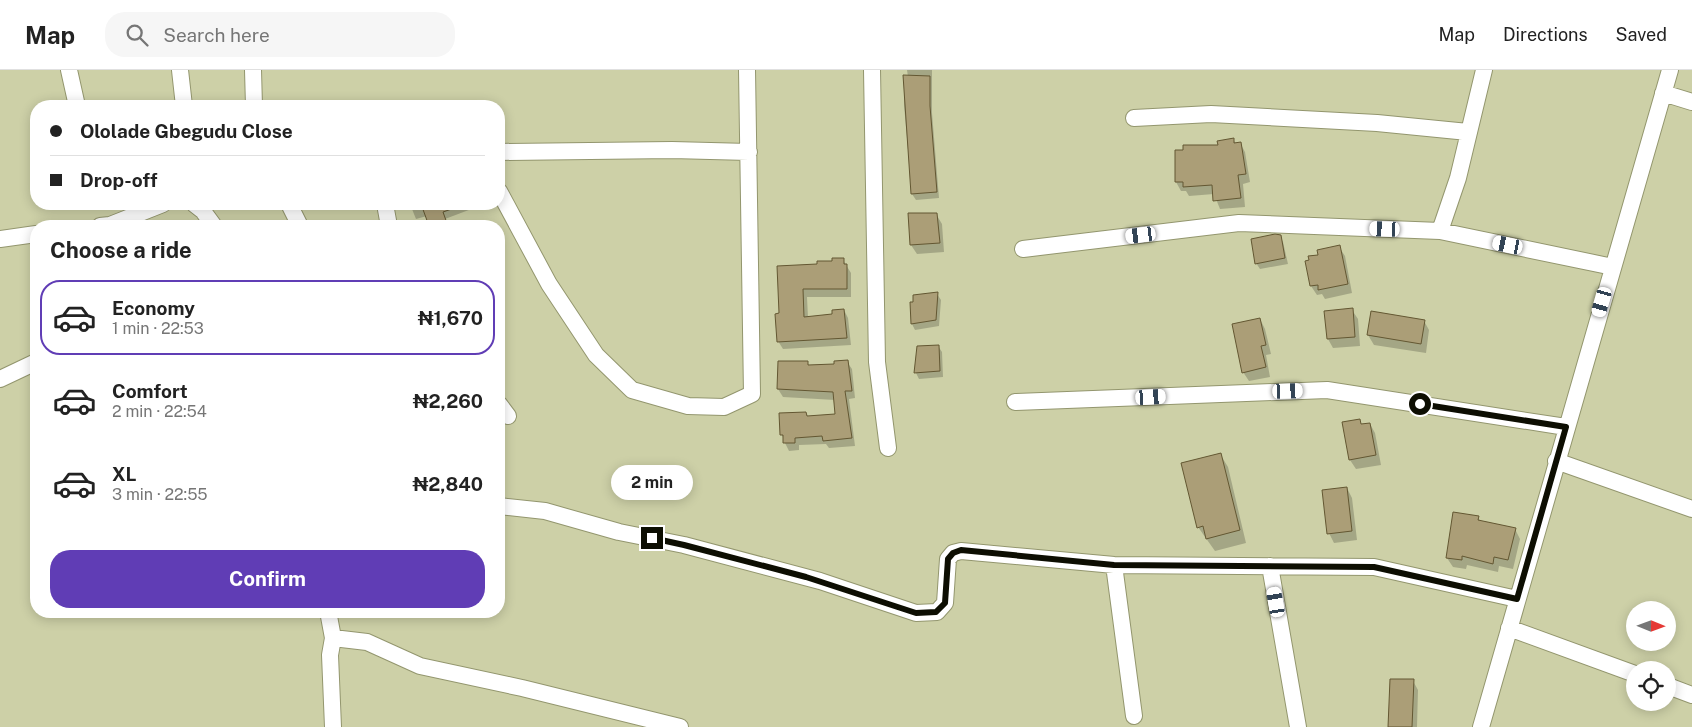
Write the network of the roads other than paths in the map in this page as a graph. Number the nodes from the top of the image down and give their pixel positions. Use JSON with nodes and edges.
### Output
{"nodes":[{"id":1,"x":69,"y":70,"type":"edge"},
{"id":2,"x":180,"y":70,"type":"edge"},
{"id":3,"x":253,"y":70,"type":"edge"},
{"id":4,"x":748,"y":70,"type":"edge"},
{"id":5,"x":872,"y":70,"type":"edge"},
{"id":6,"x":1484,"y":70,"type":"edge"},
{"id":7,"x":1670,"y":70,"type":"edge"},
{"id":8,"x":1663,"y":92,"type":"junction"},
{"id":9,"x":76,"y":100,"type":"edge"},
{"id":10,"x":183,"y":100,"type":"edge"},
{"id":11,"x":254,"y":100,"type":"edge"},
{"id":12,"x":1692,"y":102,"type":"edge"},
{"id":13,"x":1134,"y":118,"type":"dead end"},
{"id":14,"x":1468,"y":132,"type":"junction"},
{"id":15,"x":505,"y":152,"type":"edge"},
{"id":16,"x":749,"y":152,"type":"junction"},
{"id":17,"x":505,"y":202,"type":"edge"},
{"id":18,"x":148,"y":210,"type":"edge"},
{"id":19,"x":202,"y":210,"type":"edge"},
{"id":20,"x":123,"y":220,"type":"edge"},
{"id":21,"x":210,"y":220,"type":"edge"},
{"id":22,"x":1440,"y":231,"type":"junction"},
{"id":23,"x":30,"y":235,"type":"edge"},
{"id":24,"x":0,"y":239,"type":"edge"},
{"id":25,"x":1023,"y":249,"type":"dead end"},
{"id":26,"x":1613,"y":267,"type":"junction"},
{"id":27,"x":30,"y":365,"type":"edge"},
{"id":28,"x":0,"y":380,"type":"edge"},
{"id":29,"x":1015,"y":402,"type":"dead end"},
{"id":30,"x":1566,"y":427,"type":"junction"},
{"id":31,"x":888,"y":448,"type":"dead end"},
{"id":32,"x":1556,"y":461,"type":"junction"},
{"id":33,"x":505,"y":507,"type":"edge"},
{"id":34,"x":1692,"y":509,"type":"edge"},
{"id":35,"x":1114,"y":565,"type":"junction"},
{"id":36,"x":1270,"y":566,"type":"junction"},
{"id":37,"x":1517,"y":599,"type":"junction"},
{"id":38,"x":329,"y":618,"type":"edge"},
{"id":39,"x":1509,"y":628,"type":"junction"},
{"id":40,"x":332,"y":638,"type":"junction"},
{"id":41,"x":1626,"y":671,"type":"edge"},
{"id":42,"x":1676,"y":689,"type":"edge"},
{"id":43,"x":1692,"y":695,"type":"edge"},
{"id":44,"x":1134,"y":716,"type":"dead end"},
{"id":45,"x":333,"y":727,"type":"edge"},
{"id":46,"x":680,"y":727,"type":"edge"},
{"id":47,"x":1298,"y":727,"type":"edge"},
{"id":48,"x":1480,"y":727,"type":"edge"}],
"edges":[{"from":1,"to":9,"type":"street"},
{"from":2,"to":10,"type":"street"},
{"from":3,"to":11,"type":"street"},
{"from":4,"to":16,"type":"street"},
{"from":5,"to":31,"type":"street"},
{"from":6,"to":14,"type":"street"},
{"from":7,"to":8,"type":"street"},
{"from":8,"to":12,"type":"street"},
{"from":8,"to":26,"type":"street"},
{"from":13,"to":14,"type":"street"},
{"from":14,"to":22,"type":"street"},
{"from":15,"to":16,"type":"street"},
{"from":16,"to":17,"type":"street"},
{"from":18,"to":20,"type":"street"},
{"from":19,"to":21,"type":"street"},
{"from":22,"to":25,"type":"street"},
{"from":22,"to":26,"type":"street"},
{"from":23,"to":24,"type":"street"},
{"from":26,"to":30,"type":"street"},
{"from":27,"to":28,"type":"street"},
{"from":29,"to":30,"type":"street"},
{"from":30,"to":32,"type":"street"},
{"from":32,"to":34,"type":"street"},
{"from":32,"to":37,"type":"street"},
{"from":33,"to":35,"type":"street"},
{"from":35,"to":36,"type":"street"},
{"from":35,"to":44,"type":"street"},
{"from":36,"to":37,"type":"street"},
{"from":36,"to":47,"type":"street"},
{"from":37,"to":39,"type":"street"},
{"from":38,"to":40,"type":"street"},
{"from":39,"to":41,"type":"street"},
{"from":39,"to":48,"type":"street"},
{"from":40,"to":45,"type":"street"},
{"from":40,"to":46,"type":"street"},
{"from":42,"to":43,"type":"street"}]}
